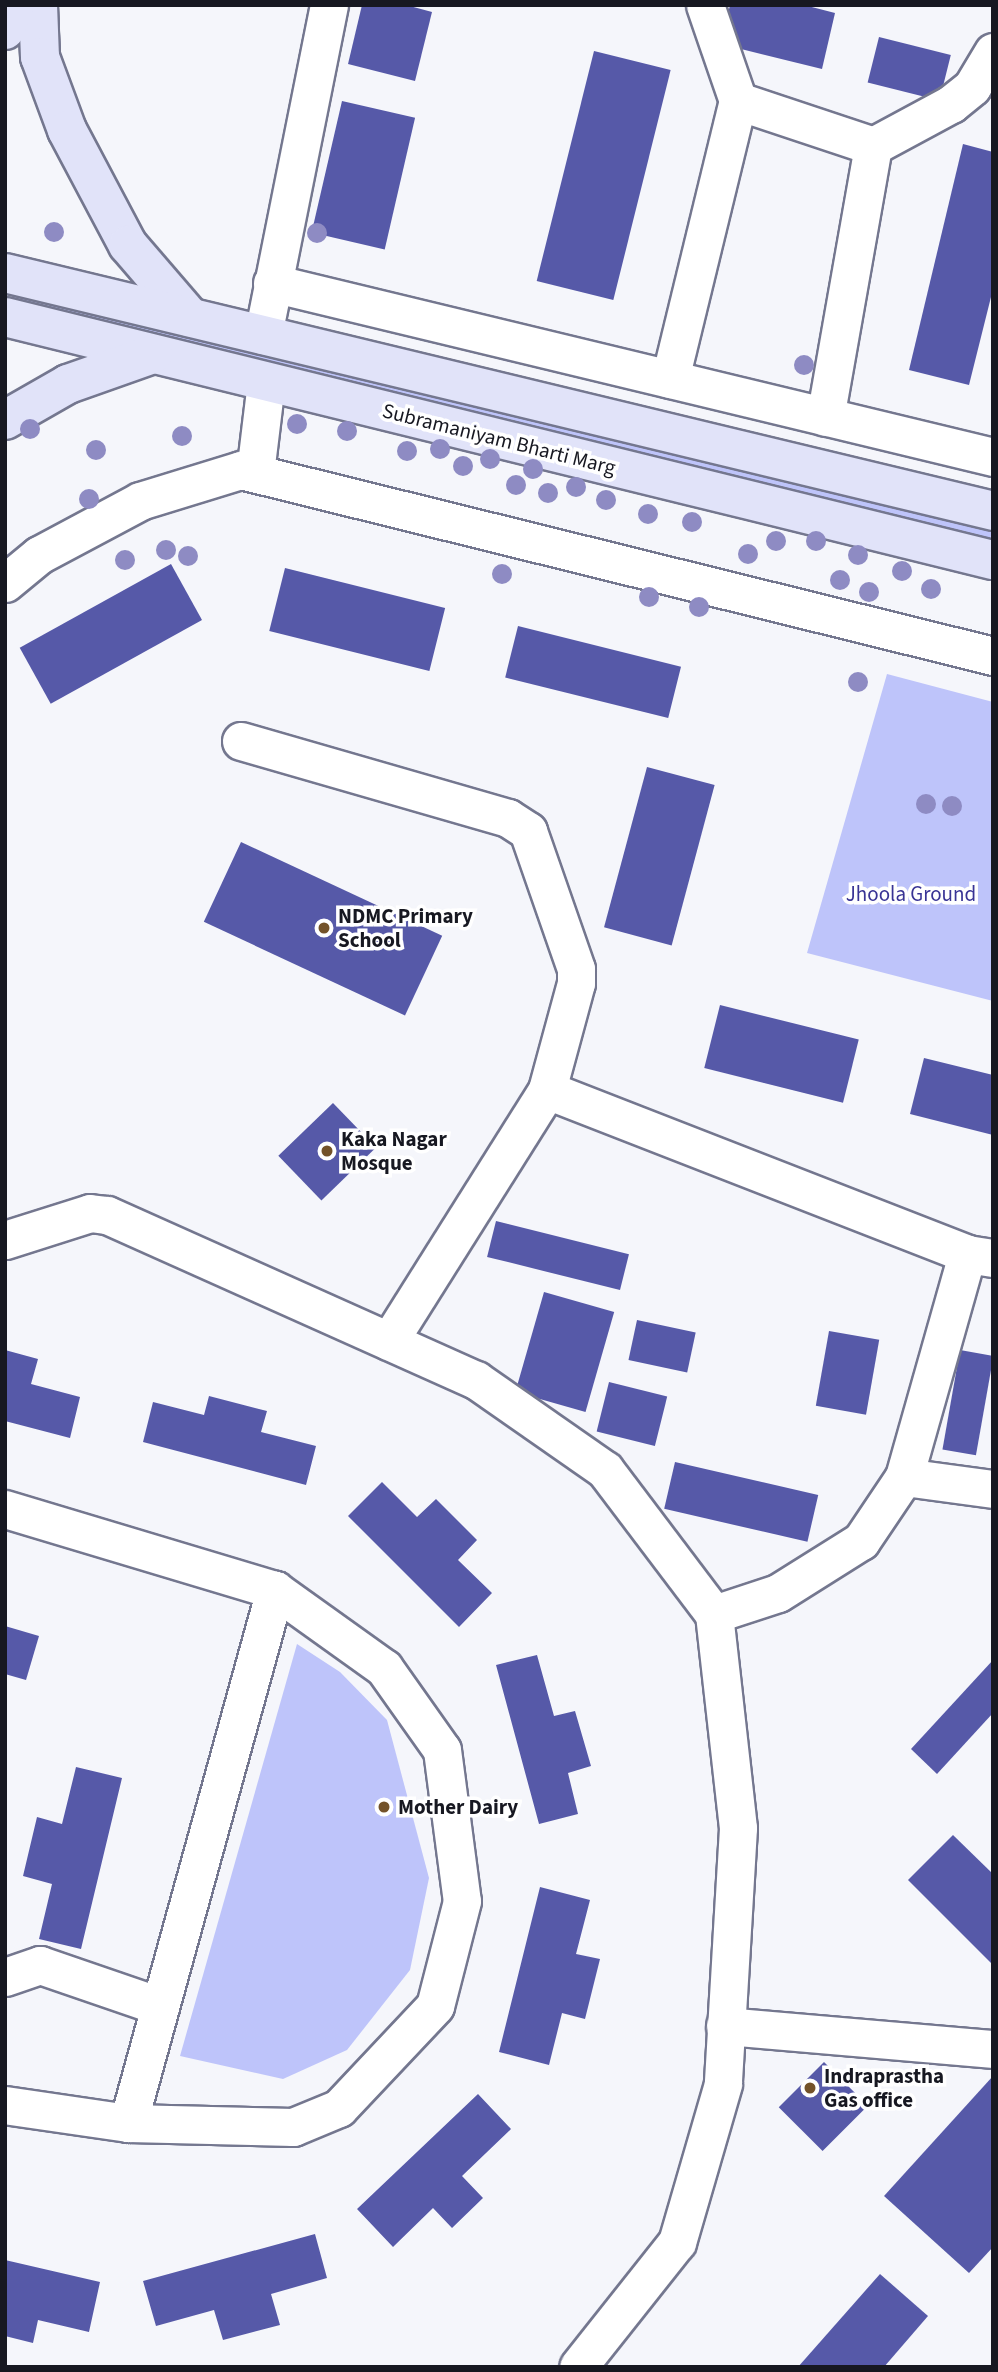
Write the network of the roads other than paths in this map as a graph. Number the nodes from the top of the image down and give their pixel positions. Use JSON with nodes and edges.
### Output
{"nodes":[{"id":1,"x":14,"y":5,"type":"edge"},
{"id":2,"x":38,"y":5,"type":"edge"},
{"id":3,"x":705,"y":5,"type":"edge"},
{"id":4,"x":318,"y":8,"type":"edge"},
{"id":5,"x":5,"y":30,"type":"edge"},
{"id":6,"x":991,"y":63,"type":"edge"},
{"id":7,"x":738,"y":100,"type":"junction"},
{"id":8,"x":873,"y":146,"type":"junction"},
{"id":9,"x":5,"y":273,"type":"edge"},
{"id":10,"x":272,"y":283,"type":"junction"},
{"id":11,"x":5,"y":317,"type":"edge"},
{"id":12,"x":190,"y":317,"type":"junction"},
{"id":13,"x":262,"y":335,"type":"junction"},
{"id":14,"x":153,"y":354,"type":"junction"},
{"id":15,"x":670,"y":379,"type":"junction"},
{"id":16,"x":266,"y":382,"type":"junction"},
{"id":17,"x":825,"y":416,"type":"junction"},
{"id":18,"x":5,"y":420,"type":"edge"},
{"id":19,"x":993,"y":457,"type":"edge"},
{"id":20,"x":255,"y":472,"type":"junction"},
{"id":21,"x":993,"y":510,"type":"edge"},
{"id":22,"x":993,"y":560,"type":"edge"},
{"id":23,"x":5,"y":583,"type":"edge"},
{"id":24,"x":993,"y":656,"type":"edge"},
{"id":25,"x":241,"y":741,"type":"dead end"},
{"id":26,"x":547,"y":1090,"type":"junction"},
{"id":27,"x":5,"y":1240,"type":"edge"},
{"id":28,"x":980,"y":1256,"type":"edge"},
{"id":29,"x":389,"y":1341,"type":"junction"},
{"id":30,"x":904,"y":1478,"type":"junction"},
{"id":31,"x":993,"y":1489,"type":"edge"},
{"id":32,"x":5,"y":1509,"type":"edge"},
{"id":33,"x":275,"y":1590,"type":"junction"},
{"id":34,"x":715,"y":1614,"type":"junction"},
{"id":35,"x":5,"y":1977,"type":"edge"},
{"id":36,"x":160,"y":2006,"type":"junction"},
{"id":37,"x":725,"y":2026,"type":"junction"},
{"id":38,"x":993,"y":2049,"type":"edge"},
{"id":39,"x":5,"y":2105,"type":"edge"},
{"id":40,"x":128,"y":2123,"type":"junction"},
{"id":41,"x":578,"y":2367,"type":"edge"}],
"edges":[{"from":1,"to":5,"type":"main road"},
{"from":2,"to":12,"type":"main road"},
{"from":3,"to":7,"type":"street"},
{"from":4,"to":10,"type":"street"},
{"from":6,"to":8,"type":"street"},
{"from":7,"to":8,"type":"street"},
{"from":7,"to":15,"type":"street"},
{"from":8,"to":17,"type":"street"},
{"from":9,"to":12,"type":"main road"},
{"from":10,"to":13,"type":"street"},
{"from":10,"to":15,"type":"street"},
{"from":11,"to":14,"type":"main road","name":"Subramaniyam Bharti Marg"},
{"from":12,"to":13,"type":"main road"},
{"from":13,"to":21,"type":"main road"},
{"from":14,"to":16,"type":"main road","name":"Subramaniyam Bharti Marg"},
{"from":14,"to":18,"type":"main road"},
{"from":15,"to":17,"type":"street"},
{"from":16,"to":20,"type":"street"},
{"from":16,"to":22,"type":"main road","name":"Subramaniyam Bharti Marg"},
{"from":17,"to":19,"type":"street"},
{"from":20,"to":23,"type":"street"},
{"from":20,"to":24,"type":"street"},
{"from":25,"to":26,"type":"street"},
{"from":26,"to":28,"type":"street"},
{"from":26,"to":29,"type":"street"},
{"from":27,"to":29,"type":"street"},
{"from":28,"to":30,"type":"street"},
{"from":29,"to":34,"type":"street"},
{"from":30,"to":31,"type":"street"},
{"from":30,"to":34,"type":"street"},
{"from":32,"to":33,"type":"street"},
{"from":33,"to":36,"type":"street"},
{"from":33,"to":40,"type":"street"},
{"from":34,"to":37,"type":"street"},
{"from":35,"to":36,"type":"street"},
{"from":36,"to":40,"type":"street"},
{"from":37,"to":38,"type":"street"},
{"from":37,"to":41,"type":"street"},
{"from":39,"to":40,"type":"street"}]}
